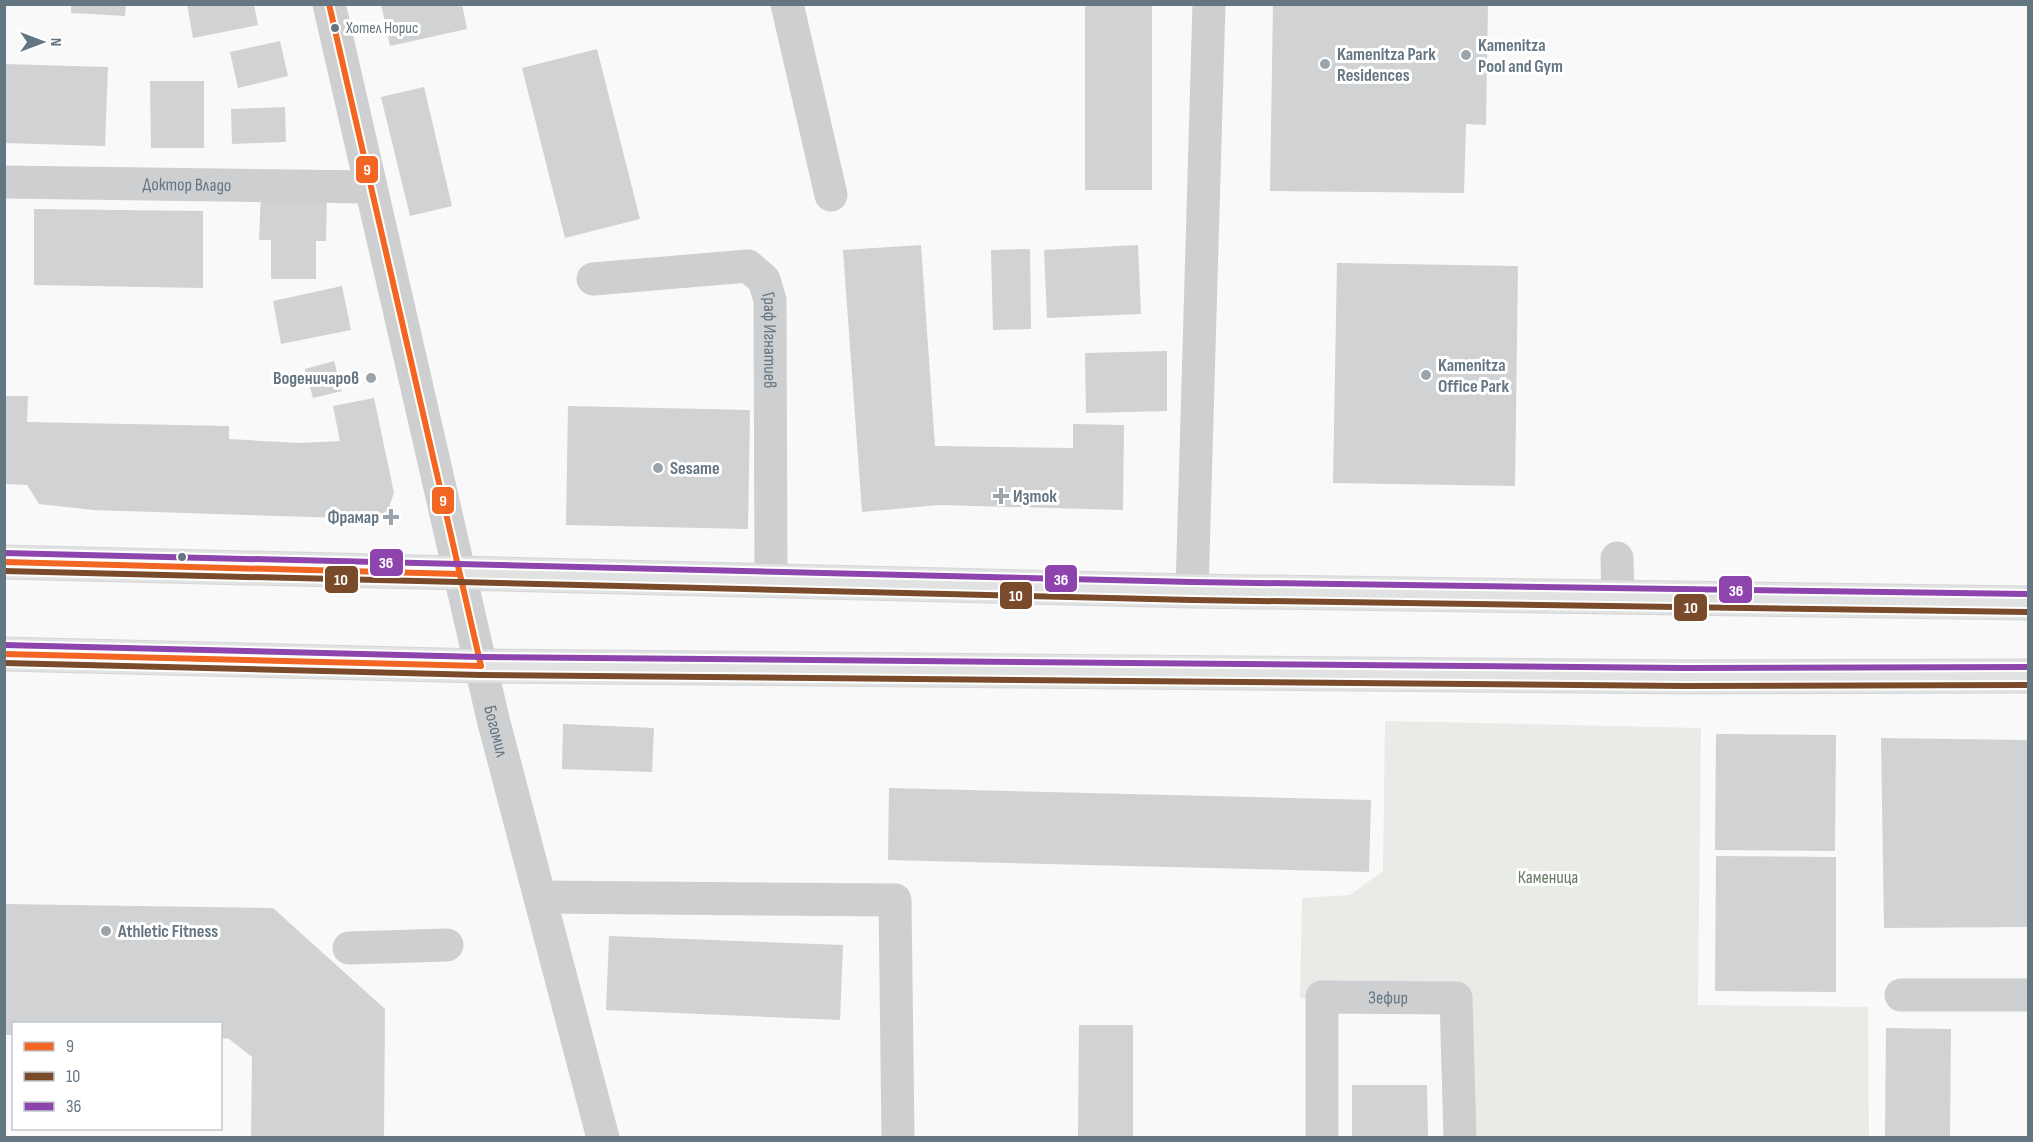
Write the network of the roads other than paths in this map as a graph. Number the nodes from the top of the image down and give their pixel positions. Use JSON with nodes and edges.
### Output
{"nodes":[{"id":1,"x":329,"y":4,"type":"edge"},
{"id":2,"x":787,"y":4,"type":"edge"},
{"id":3,"x":1209,"y":4,"type":"edge"},
{"id":4,"x":4,"y":182,"type":"edge"},
{"id":5,"x":371,"y":187,"type":"junction"},
{"id":6,"x":831,"y":195,"type":"dead end"},
{"id":7,"x":593,"y":279,"type":"dead end"},
{"id":8,"x":1617,"y":558,"type":"dead end"},
{"id":9,"x":4,"y":562,"type":"edge"},
{"id":10,"x":459,"y":574,"type":"junction"},
{"id":11,"x":771,"y":580,"type":"junction"},
{"id":12,"x":1192,"y":591,"type":"junction"},
{"id":13,"x":1618,"y":597,"type":"junction"},
{"id":14,"x":2028,"y":603,"type":"edge"},
{"id":15,"x":4,"y":654,"type":"edge"},
{"id":16,"x":481,"y":666,"type":"junction"},
{"id":17,"x":2028,"y":676,"type":"edge"},
{"id":18,"x":540,"y":897,"type":"junction"},
{"id":19,"x":447,"y":945,"type":"dead end"},
{"id":20,"x":350,"y":948,"type":"dead end"},
{"id":21,"x":1901,"y":995,"type":"dead end"},
{"id":22,"x":2028,"y":995,"type":"edge"},
{"id":23,"x":603,"y":1137,"type":"edge"},
{"id":24,"x":898,"y":1137,"type":"edge"},
{"id":25,"x":1322,"y":1137,"type":"edge"},
{"id":26,"x":1460,"y":1137,"type":"edge"}],
"edges":[{"from":1,"to":5,"type":"street","name":"Богомил"},
{"from":2,"to":6,"type":"street"},
{"from":3,"to":12,"type":"street"},
{"from":4,"to":5,"type":"street","name":"Доктор Владо"},
{"from":5,"to":10,"type":"street","name":"Богомил"},
{"from":7,"to":11,"type":"street","name":"Граф Игнатиев"},
{"from":8,"to":13,"type":"street"},
{"from":9,"to":10,"type":"main road"},
{"from":10,"to":11,"type":"main road"},
{"from":10,"to":16,"type":"street","name":"Богомил"},
{"from":11,"to":12,"type":"main road"},
{"from":12,"to":13,"type":"main road"},
{"from":13,"to":14,"type":"main road"},
{"from":15,"to":16,"type":"main road"},
{"from":16,"to":17,"type":"main road"},
{"from":16,"to":18,"type":"street","name":"Богомил"},
{"from":18,"to":23,"type":"street","name":"Богомил"},
{"from":18,"to":24,"type":"street"},
{"from":19,"to":20,"type":"street"},
{"from":21,"to":22,"type":"street"},
{"from":25,"to":26,"type":"street","name":"Зефир"}]}
